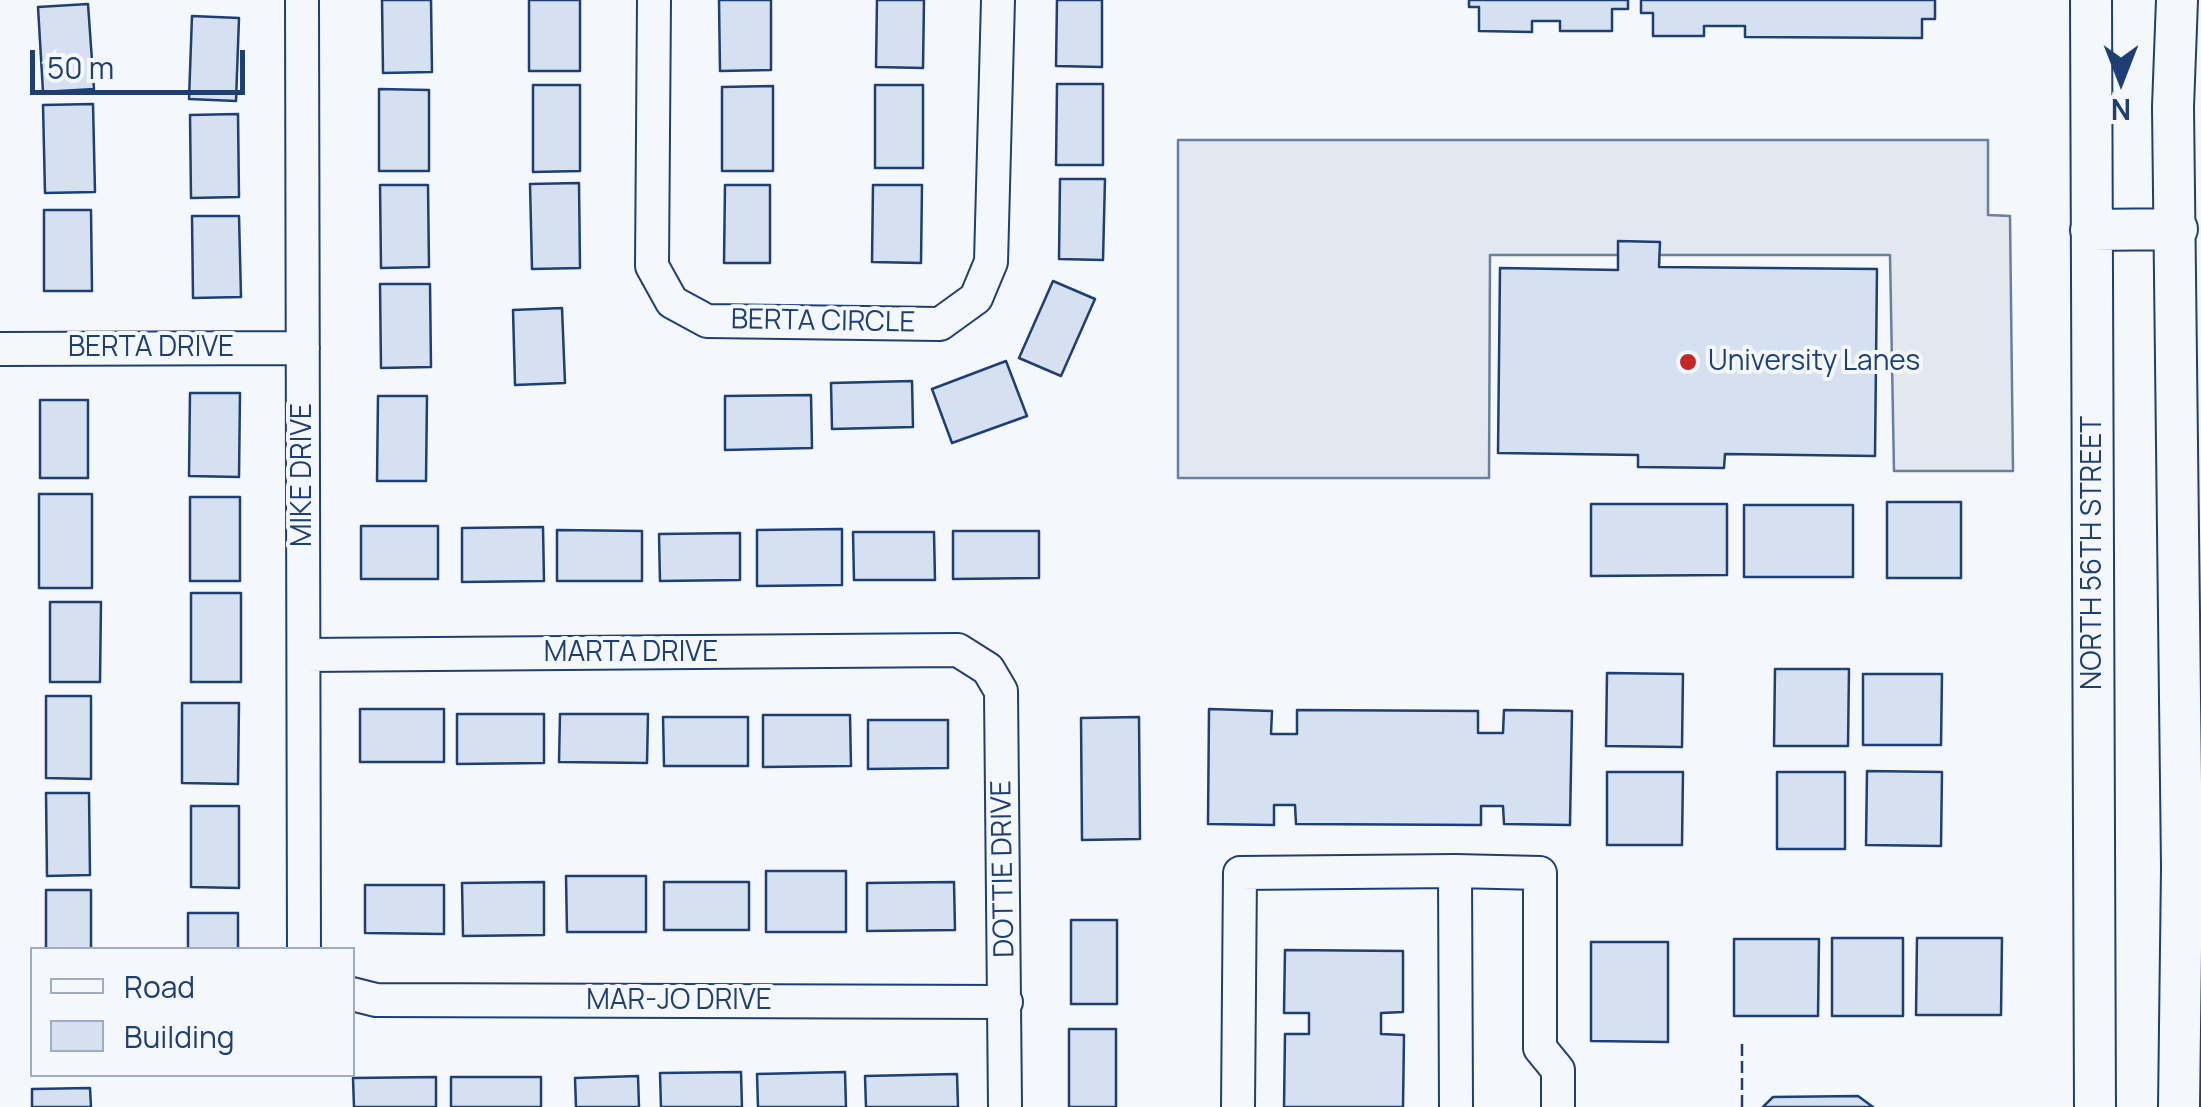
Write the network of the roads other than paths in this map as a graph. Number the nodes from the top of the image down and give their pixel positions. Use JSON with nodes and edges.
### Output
{"nodes":[{"id":1,"x":302,"y":0,"type":"edge"},
{"id":2,"x":654,"y":0,"type":"edge"},
{"id":3,"x":998,"y":0,"type":"edge"},
{"id":4,"x":2090,"y":0,"type":"edge"},
{"id":5,"x":2159,"y":0,"type":"edge"},
{"id":6,"x":2177,"y":0,"type":"edge"},
{"id":7,"x":2173,"y":107,"type":"junction"},
{"id":8,"x":2091,"y":230,"type":"junction"},
{"id":9,"x":2177,"y":230,"type":"junction"},
{"id":10,"x":303,"y":348,"type":"junction"},
{"id":11,"x":0,"y":349,"type":"edge"},
{"id":12,"x":958,"y":650,"type":"joint"},
{"id":13,"x":304,"y":655,"type":"junction"},
{"id":14,"x":1455,"y":871,"type":"junction"},
{"id":15,"x":304,"y":947,"type":"edge"},
{"id":16,"x":355,"y":995,"type":"edge"},
{"id":17,"x":1006,"y":1002,"type":"junction"},
{"id":18,"x":1006,"y":1107,"type":"edge"},
{"id":19,"x":1238,"y":1107,"type":"edge"},
{"id":20,"x":1456,"y":1107,"type":"edge"},
{"id":21,"x":1558,"y":1107,"type":"edge"},
{"id":22,"x":2095,"y":1107,"type":"edge"},
{"id":23,"x":2180,"y":1107,"type":"edge"}],
"edges":[{"from":1,"to":10,"type":"street","name":"MIKE DRIVE"},
{"from":2,"to":3,"type":"street","name":"BERTA CIRCLE"},
{"from":4,"to":8,"type":"main road","name":"NORTH 56TH STREET"},
{"from":5,"to":7,"type":"main road"},
{"from":6,"to":7,"type":"main road"},
{"from":7,"to":9,"type":"main road"},
{"from":8,"to":9,"type":"main road"},
{"from":8,"to":22,"type":"main road","name":"NORTH 56TH STREET"},
{"from":9,"to":23,"type":"main road"},
{"from":10,"to":11,"type":"street","name":"BERTA DRIVE"},
{"from":10,"to":13,"type":"street","name":"MIKE DRIVE"},
{"from":12,"to":13,"type":"street","name":"MARTA DRIVE"},
{"from":12,"to":17,"type":"street","name":"DOTTIE DRIVE"},
{"from":13,"to":15,"type":"street","name":"MIKE DRIVE"},
{"from":14,"to":19,"type":"street"},
{"from":14,"to":20,"type":"street"},
{"from":14,"to":21,"type":"street"},
{"from":16,"to":17,"type":"street","name":"MAR-JO DRIVE"},
{"from":17,"to":18,"type":"street","name":"DOTTIE DRIVE"}]}
